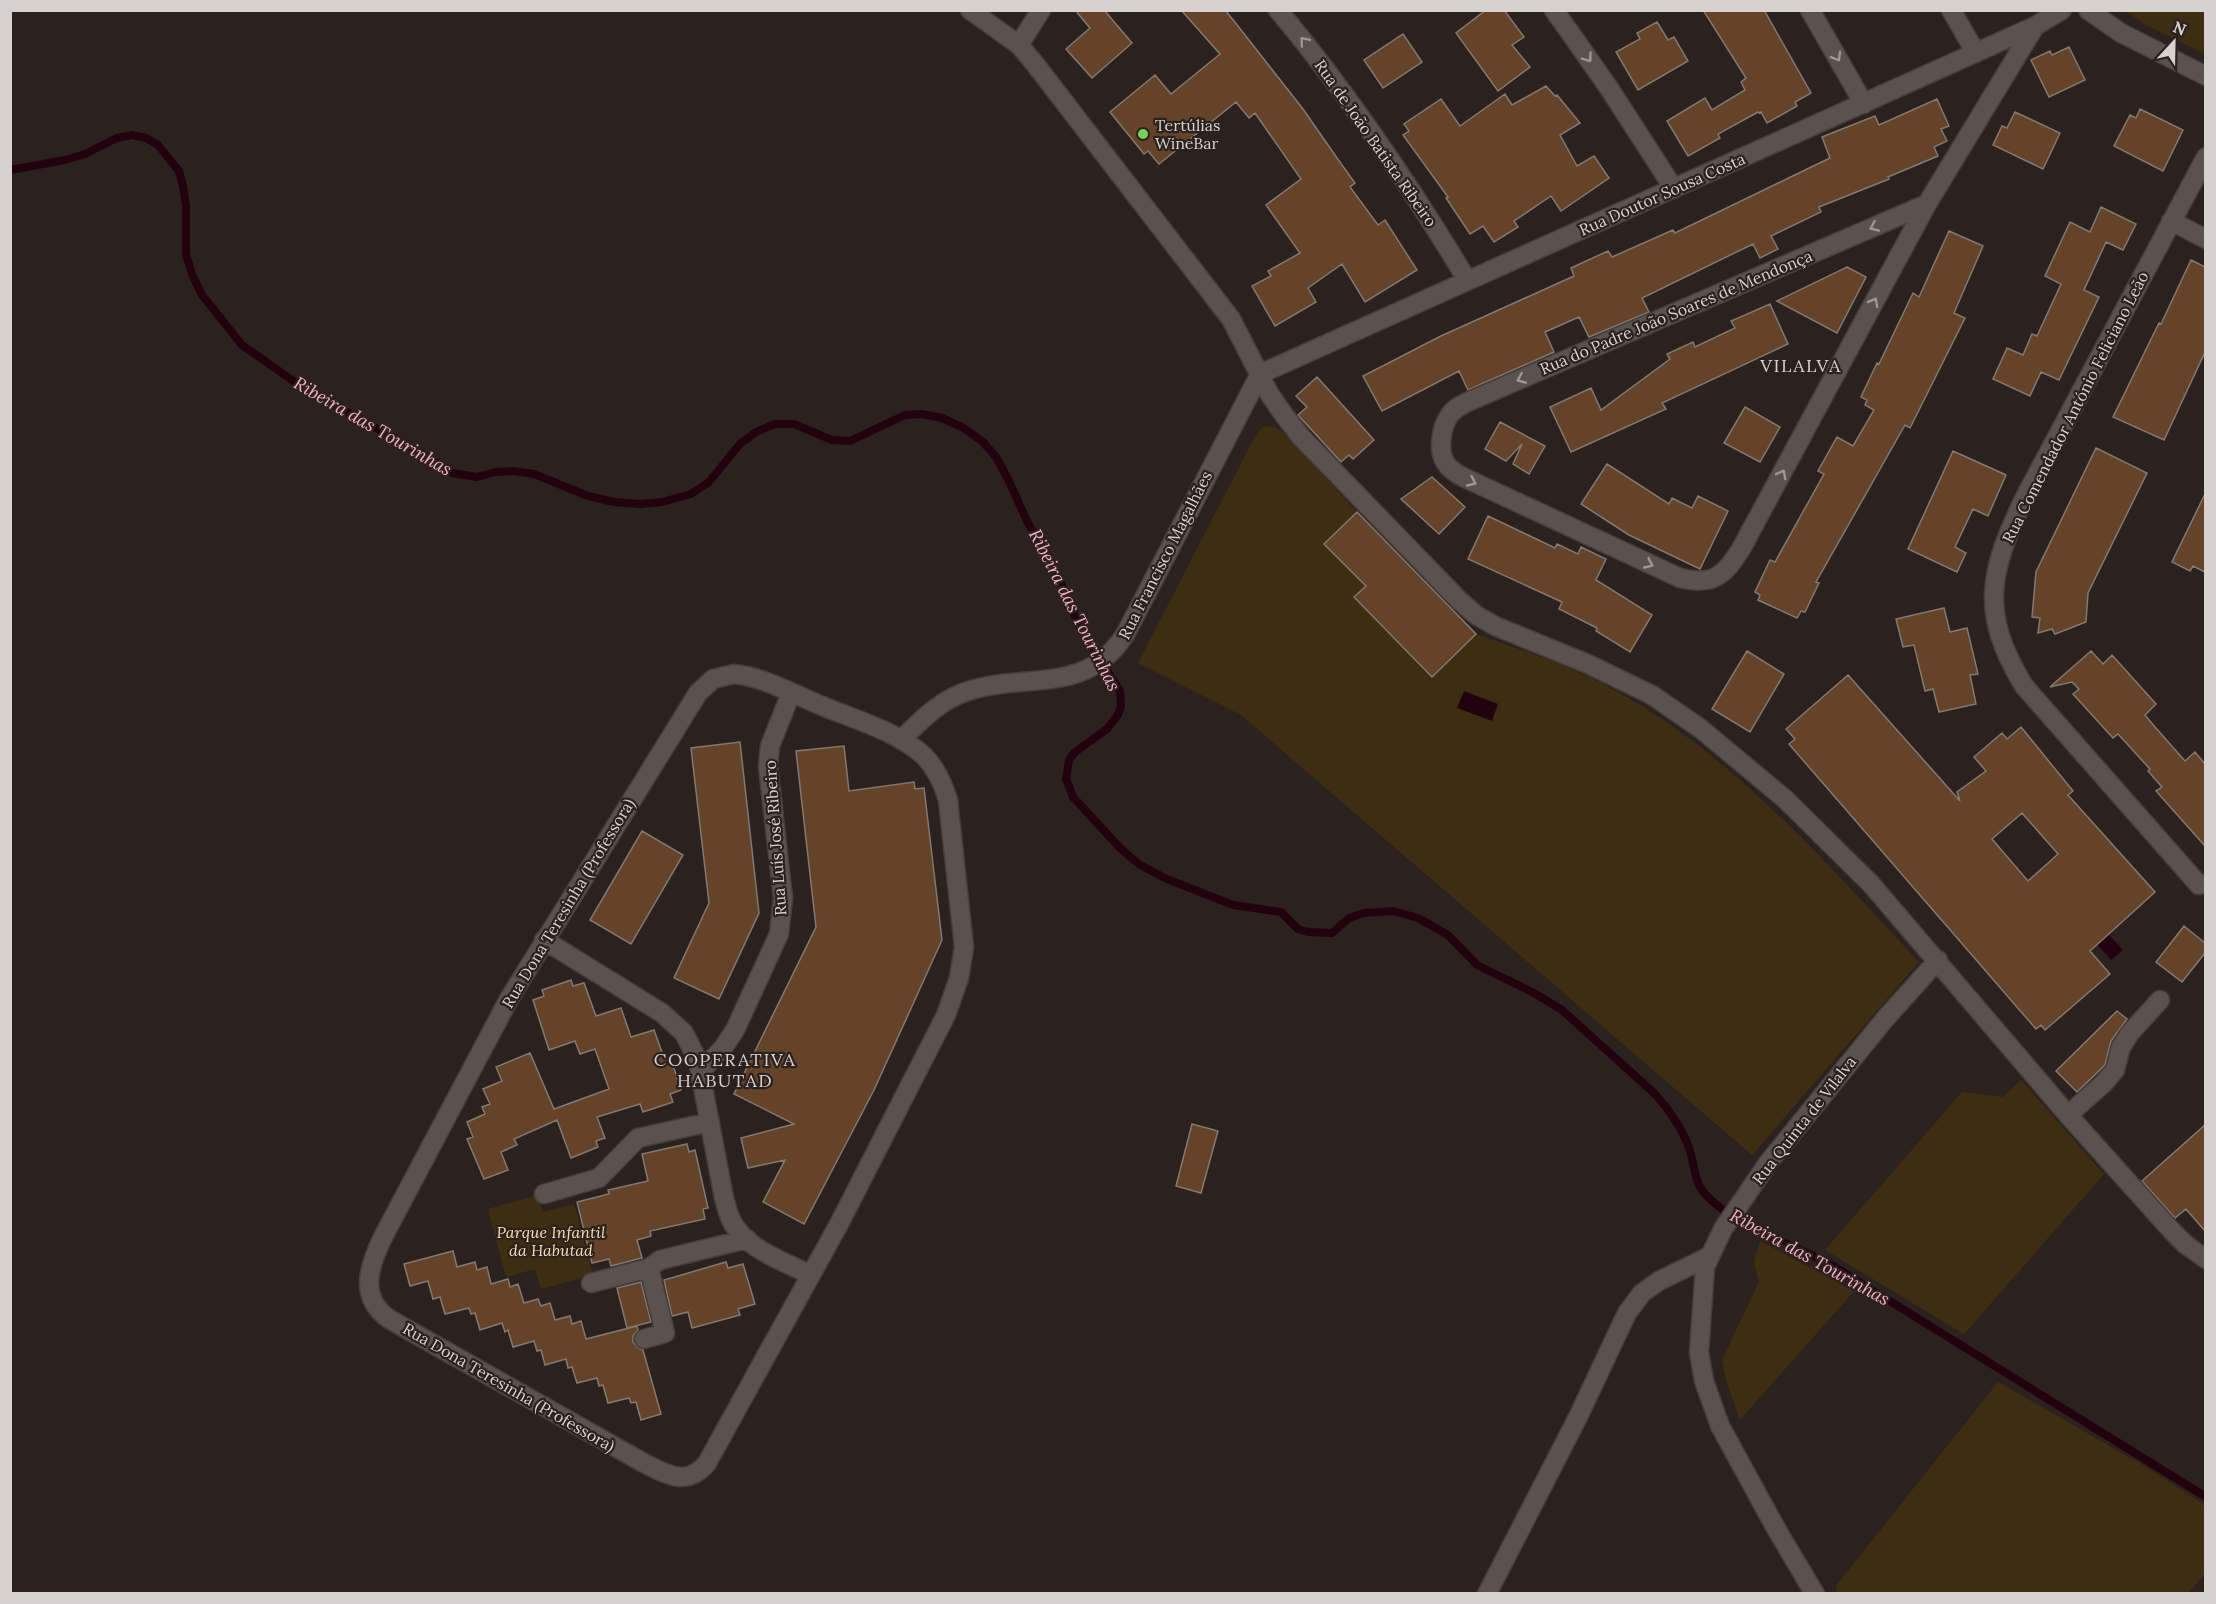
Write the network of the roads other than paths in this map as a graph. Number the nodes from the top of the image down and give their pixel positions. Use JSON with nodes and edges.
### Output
{"nodes":[{"id":1,"x":970,"y":10,"type":"edge"},
{"id":2,"x":1041,"y":10,"type":"edge"},
{"id":3,"x":1278,"y":10,"type":"edge"},
{"id":4,"x":1554,"y":10,"type":"edge"},
{"id":5,"x":1810,"y":10,"type":"edge"},
{"id":6,"x":1951,"y":10,"type":"edge"},
{"id":7,"x":2062,"y":10,"type":"edge"},
{"id":8,"x":2088,"y":10,"type":"edge"},
{"id":9,"x":2036,"y":26,"type":"junction"},
{"id":10,"x":1019,"y":45,"type":"junction"},
{"id":11,"x":1976,"y":53,"type":"junction"},
{"id":12,"x":2205,"y":76,"type":"edge"},
{"id":13,"x":1864,"y":104,"type":"junction"},
{"id":14,"x":2205,"y":158,"type":"edge"},
{"id":15,"x":1674,"y":189,"type":"junction"},
{"id":16,"x":1927,"y":204,"type":"junction"},
{"id":17,"x":2171,"y":221,"type":"junction"},
{"id":18,"x":2205,"y":239,"type":"edge"},
{"id":19,"x":1467,"y":280,"type":"junction"},
{"id":20,"x":1260,"y":374,"type":"junction"},
{"id":21,"x":791,"y":693,"type":"junction"},
{"id":22,"x":901,"y":740,"type":"junction"},
{"id":23,"x":2199,"y":885,"type":"dead end"},
{"id":24,"x":544,"y":940,"type":"junction"},
{"id":25,"x":1938,"y":960,"type":"junction"},
{"id":26,"x":2160,"y":1000,"type":"dead end"},
{"id":27,"x":700,"y":1072,"type":"junction"},
{"id":28,"x":2068,"y":1115,"type":"junction"},
{"id":29,"x":710,"y":1122,"type":"junction"},
{"id":30,"x":544,"y":1194,"type":"dead end"},
{"id":31,"x":747,"y":1239,"type":"junction"},
{"id":32,"x":1710,"y":1256,"type":"junction"},
{"id":33,"x":2205,"y":1259,"type":"edge"},
{"id":34,"x":649,"y":1268,"type":"junction"},
{"id":35,"x":811,"y":1275,"type":"junction"},
{"id":36,"x":591,"y":1283,"type":"dead end"},
{"id":37,"x":644,"y":1339,"type":"dead end"},
{"id":38,"x":1487,"y":1593,"type":"edge"},
{"id":39,"x":1815,"y":1593,"type":"edge"}],
"edges":[{"from":1,"to":10,"type":"street"},
{"from":2,"to":10,"type":"street"},
{"from":19,"to":3,"type":"street","name":"Rua de João Batista Ribeiro","one_way":true},
{"from":4,"to":15,"type":"street","one_way":true},
{"from":5,"to":13,"type":"street","one_way":true},
{"from":6,"to":11,"type":"street"},
{"from":7,"to":9,"type":"street","name":"Rua Doutor Sousa Costa"},
{"from":8,"to":12,"type":"street"},
{"from":9,"to":11,"type":"street","name":"Rua Doutor Sousa Costa"},
{"from":9,"to":16,"type":"street"},
{"from":10,"to":20,"type":"street"},
{"from":11,"to":13,"type":"street","name":"Rua Doutor Sousa Costa"},
{"from":13,"to":15,"type":"street","name":"Rua Doutor Sousa Costa"},
{"from":14,"to":17,"type":"street","name":"Rua Comendador António Feliciano Leão"},
{"from":15,"to":19,"type":"street","name":"Rua Doutor Sousa Costa"},
{"from":16,"to":16,"type":"street","name":"Rua do Padre João Soares de Mendonça","one_way":true},
{"from":17,"to":18,"type":"street"},
{"from":17,"to":23,"type":"street","name":"Rua Comendador António Feliciano Leão"},
{"from":19,"to":20,"type":"street","name":"Rua Doutor Sousa Costa"},
{"from":20,"to":22,"type":"street","name":"Rua Francisco Magalhães"},
{"from":20,"to":25,"type":"street"},
{"from":21,"to":22,"type":"street","name":"Rua Dona Teresinha (Professora)"},
{"from":21,"to":24,"type":"street","name":"Rua Dona Teresinha (Professora)"},
{"from":21,"to":27,"type":"street","name":"Rua Luís José Ribeiro"},
{"from":22,"to":35,"type":"street","name":"Rua Dona Teresinha (Professora)"},
{"from":24,"to":27,"type":"street"},
{"from":24,"to":35,"type":"street","name":"Rua Dona Teresinha (Professora)"},
{"from":25,"to":28,"type":"street"},
{"from":25,"to":32,"type":"street","name":"Rua Quinta de Vilalva"},
{"from":26,"to":28,"type":"street"},
{"from":27,"to":29,"type":"street"},
{"from":28,"to":33,"type":"street"},
{"from":29,"to":30,"type":"street"},
{"from":29,"to":31,"type":"street"},
{"from":31,"to":34,"type":"street"},
{"from":31,"to":35,"type":"street"},
{"from":32,"to":38,"type":"street"},
{"from":32,"to":39,"type":"street","name":"Rua Quinta de Vilalva"},
{"from":34,"to":36,"type":"street"},
{"from":34,"to":37,"type":"street"}]}
